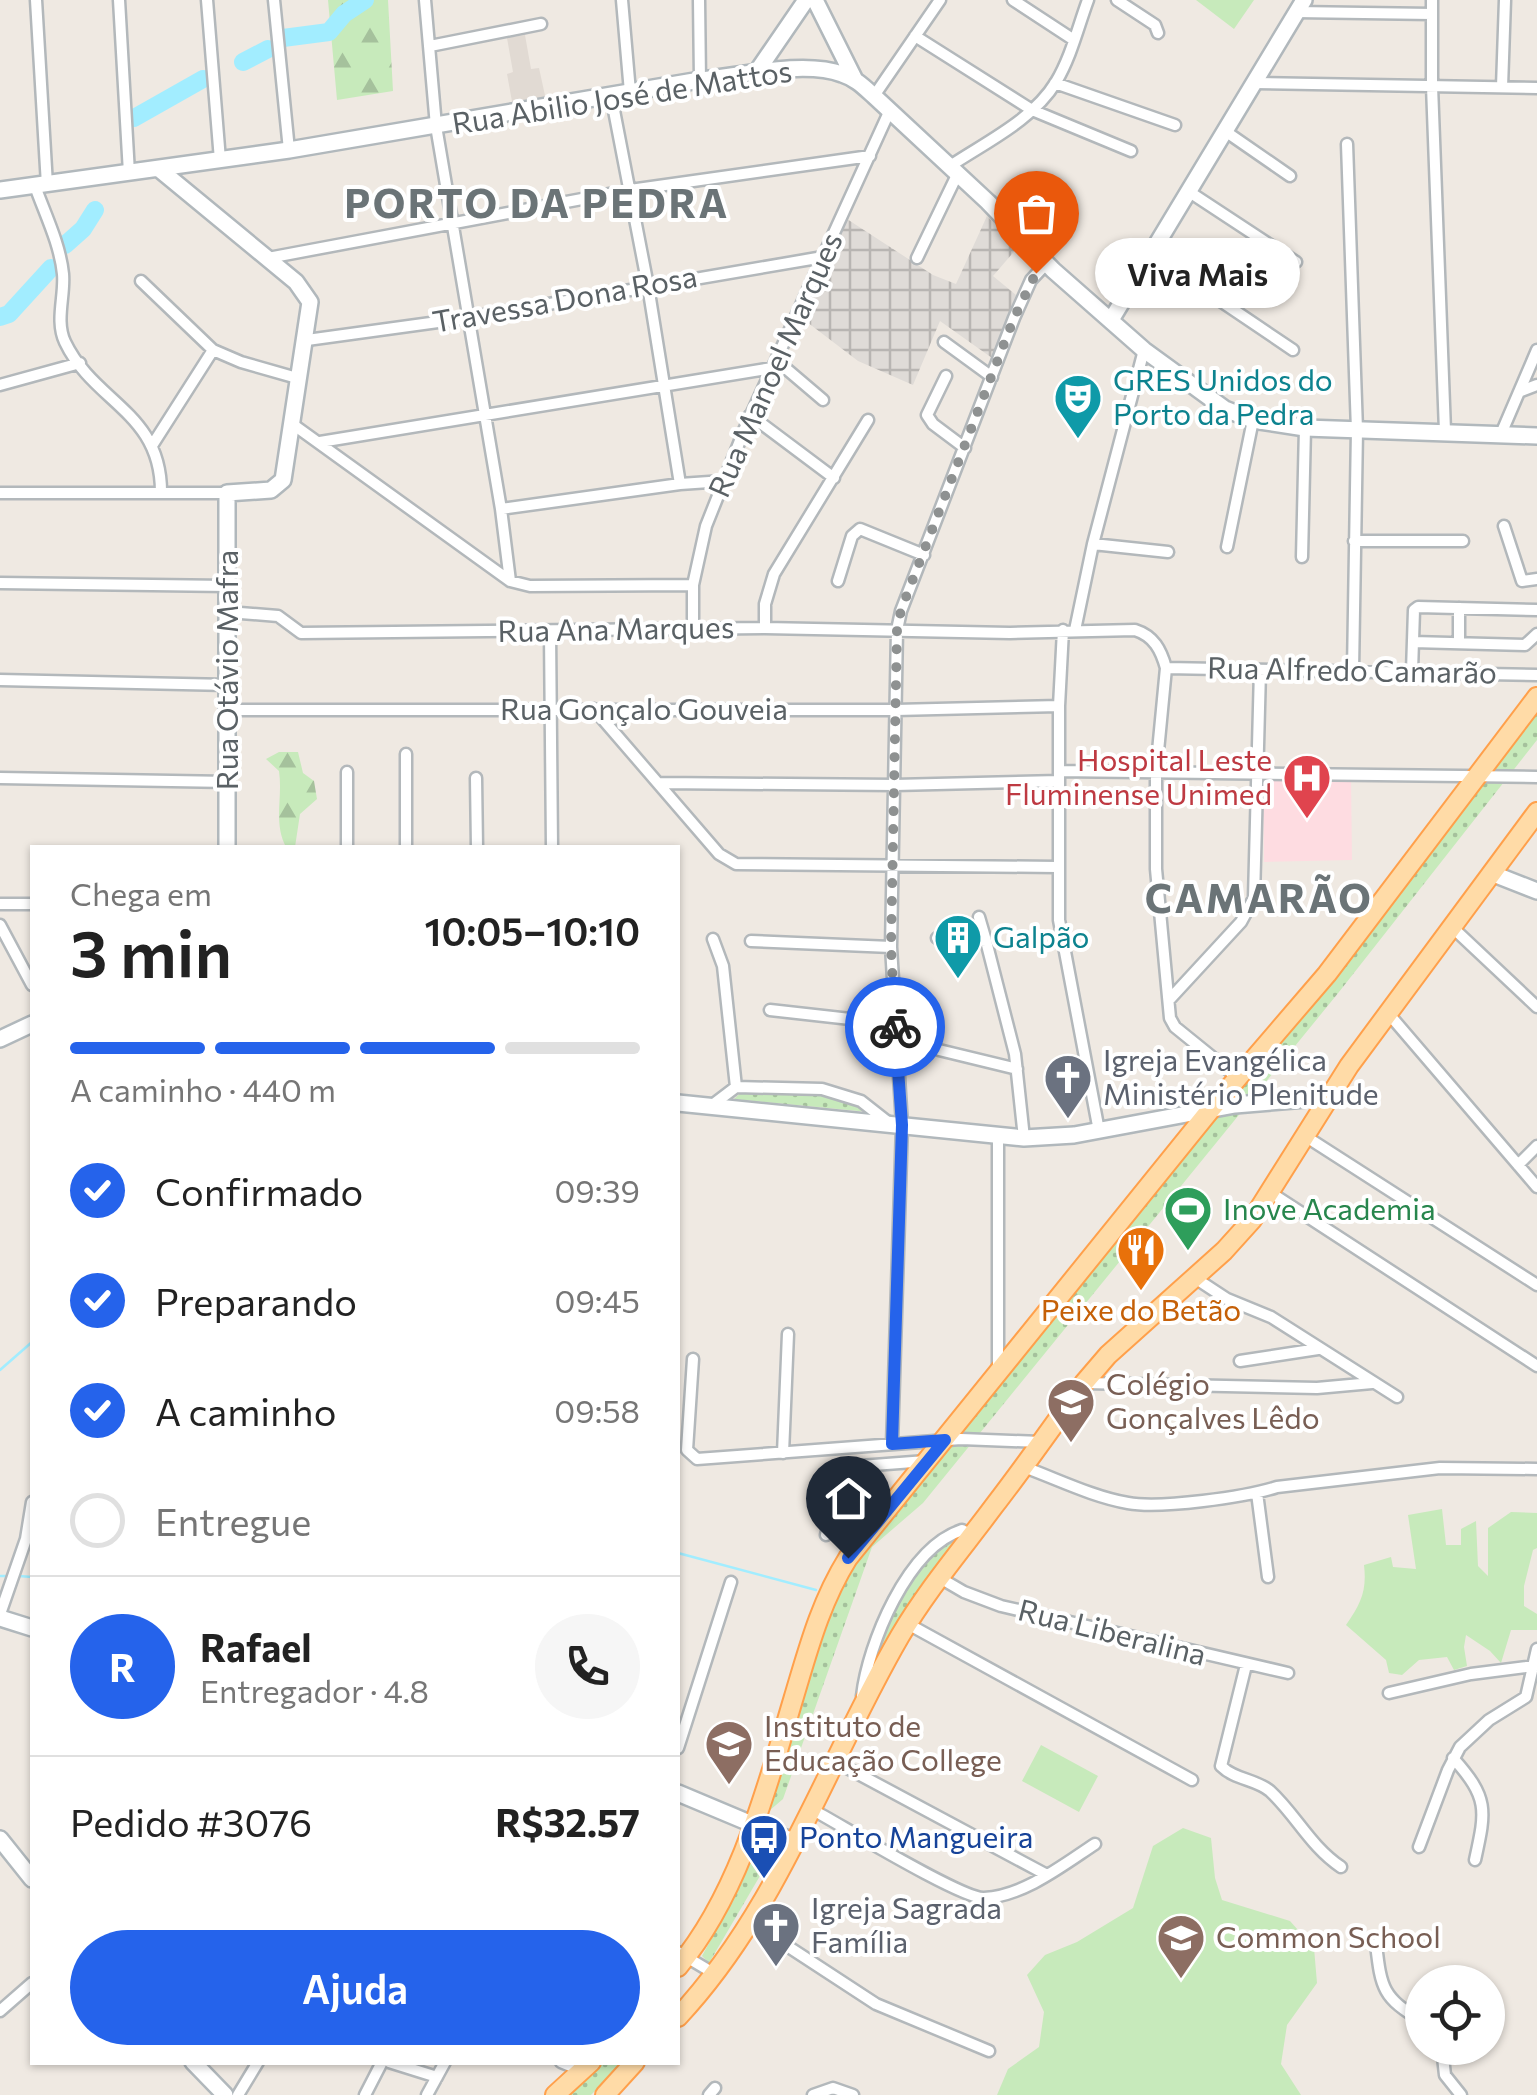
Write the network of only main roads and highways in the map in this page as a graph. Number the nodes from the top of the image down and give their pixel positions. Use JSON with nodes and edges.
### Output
{"nodes":[{"id":1,"x":806,"y":0,"type":"edge"},
{"id":2,"x":815,"y":0,"type":"edge"},
{"id":3,"x":1300,"y":6,"type":"edge"},
{"id":4,"x":756,"y":73,"type":"junction"},
{"id":5,"x":855,"y":80,"type":"junction"},
{"id":6,"x":160,"y":169,"type":"junction"},
{"id":7,"x":0,"y":190,"type":"edge"},
{"id":8,"x":1111,"y":320,"type":"junction"},
{"id":9,"x":1537,"y":436,"type":"edge"},
{"id":10,"x":1537,"y":697,"type":"edge"},
{"id":11,"x":1537,"y":812,"type":"edge"},
{"id":12,"x":227,"y":845,"type":"edge"},
{"id":13,"x":1491,"y":873,"type":"junction"},
{"id":14,"x":1537,"y":890,"type":"edge"},
{"id":15,"x":30,"y":1025,"type":"edge"},
{"id":16,"x":0,"y":1040,"type":"edge"},
{"id":17,"x":1330,"y":1097,"type":"junction"},
{"id":18,"x":680,"y":1102,"type":"edge"},
{"id":19,"x":1211,"y":1109,"type":"junction"},
{"id":20,"x":0,"y":1616,"type":"edge"},
{"id":21,"x":30,"y":1627,"type":"edge"},
{"id":22,"x":680,"y":1794,"type":"edge"},
{"id":23,"x":753,"y":1824,"type":"junction"},
{"id":24,"x":0,"y":1839,"type":"edge"},
{"id":25,"x":796,"y":1842,"type":"junction"},
{"id":26,"x":30,"y":1876,"type":"edge"},
{"id":27,"x":680,"y":1959,"type":"edge"},
{"id":28,"x":680,"y":2015,"type":"edge"},
{"id":29,"x":196,"y":2065,"type":"edge"},
{"id":30,"x":632,"y":2065,"type":"edge"},
{"id":31,"x":587,"y":2066,"type":"edge"},
{"id":32,"x":607,"y":2094,"type":"edge"},
{"id":33,"x":226,"y":2095,"type":"edge"},
{"id":34,"x":555,"y":2095,"type":"edge"}],
"edges":[{"from":1,"to":4,"type":"main road"},
{"from":2,"to":5,"type":"main road"},
{"from":3,"to":8,"type":"main road"},
{"from":4,"to":5,"type":"main road","name":"Rua Abilio José de Mattos"},
{"from":4,"to":6,"type":"main road","name":"Rua Abilio José de Mattos"},
{"from":5,"to":8,"type":"main road","name":"Rua Abilio José de Mattos"},
{"from":6,"to":7,"type":"main road","name":"Rua Abilio José de Mattos"},
{"from":6,"to":12,"type":"main road","name":"Rua Otávio Mafra"},
{"from":8,"to":9,"type":"main road","name":"Rua Abilio José de Mattos"},
{"from":10,"to":19,"type":"main road"},
{"from":11,"to":13,"type":"main road"},
{"from":13,"to":14,"type":"main road"},
{"from":13,"to":17,"type":"main road"},
{"from":15,"to":16,"type":"main road"},
{"from":17,"to":19,"type":"main road"},
{"from":17,"to":25,"type":"main road"},
{"from":18,"to":19,"type":"main road"},
{"from":19,"to":23,"type":"main road"},
{"from":20,"to":21,"type":"main road"},
{"from":22,"to":23,"type":"main road"},
{"from":23,"to":25,"type":"main road"},
{"from":23,"to":27,"type":"main road"},
{"from":24,"to":26,"type":"main road"},
{"from":25,"to":28,"type":"main road"},
{"from":29,"to":33,"type":"main road"},
{"from":30,"to":32,"type":"main road"},
{"from":31,"to":34,"type":"main road"}]}
